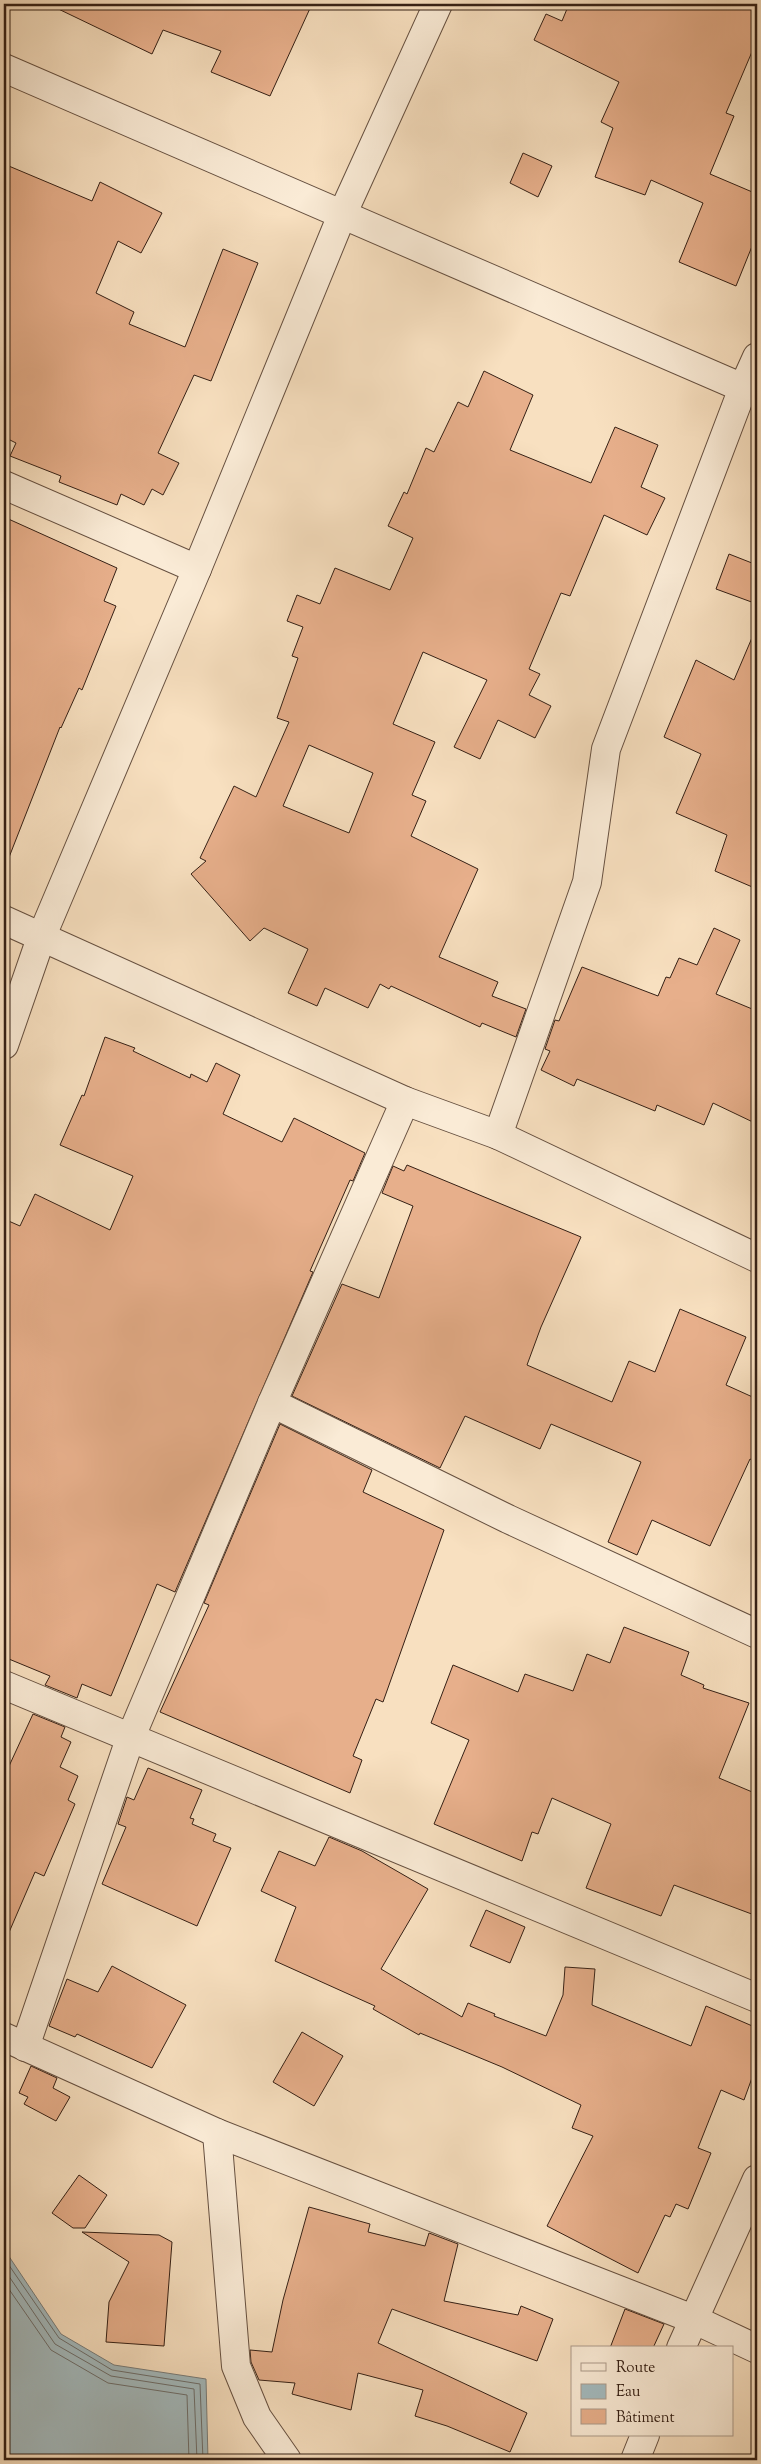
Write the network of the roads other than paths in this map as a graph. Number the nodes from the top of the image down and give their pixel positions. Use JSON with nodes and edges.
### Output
{"nodes":[{"id":1,"x":438,"y":4,"type":"edge"},
{"id":2,"x":4,"y":68,"type":"edge"},
{"id":3,"x":342,"y":215,"type":"junction"},
{"id":4,"x":757,"y":357,"type":"edge"},
{"id":5,"x":743,"y":388,"type":"junction"},
{"id":6,"x":4,"y":486,"type":"edge"},
{"id":7,"x":197,"y":569,"type":"junction"},
{"id":8,"x":4,"y":920,"type":"edge"},
{"id":9,"x":40,"y":938,"type":"junction"},
{"id":10,"x":4,"y":1045,"type":"edge"},
{"id":11,"x":405,"y":1101,"type":"junction"},
{"id":12,"x":498,"y":1135,"type":"junction"},
{"id":13,"x":757,"y":1258,"type":"edge"},
{"id":14,"x":272,"y":1403,"type":"junction"},
{"id":15,"x":757,"y":1634,"type":"edge"},
{"id":16,"x":4,"y":1685,"type":"edge"},
{"id":17,"x":130,"y":1739,"type":"junction"},
{"id":18,"x":757,"y":1998,"type":"edge"},
{"id":19,"x":14,"y":2042,"type":"edge"},
{"id":20,"x":216,"y":2133,"type":"junction"},
{"id":21,"x":757,"y":2179,"type":"edge"},
{"id":22,"x":692,"y":2319,"type":"junction"},
{"id":23,"x":682,"y":2346,"type":"edge"},
{"id":24,"x":757,"y":2349,"type":"edge"},
{"id":25,"x":645,"y":2436,"type":"edge"},
{"id":26,"x":287,"y":2460,"type":"edge"},
{"id":27,"x":635,"y":2460,"type":"edge"}],
"edges":[{"from":1,"to":3,"type":"street"},
{"from":2,"to":3,"type":"street"},
{"from":3,"to":5,"type":"street"},
{"from":3,"to":7,"type":"street"},
{"from":4,"to":5,"type":"street"},
{"from":5,"to":12,"type":"street"},
{"from":6,"to":7,"type":"street"},
{"from":7,"to":9,"type":"street"},
{"from":8,"to":9,"type":"street"},
{"from":9,"to":10,"type":"street"},
{"from":9,"to":11,"type":"street"},
{"from":11,"to":12,"type":"street"},
{"from":11,"to":14,"type":"street"},
{"from":12,"to":13,"type":"street"},
{"from":14,"to":15,"type":"street"},
{"from":14,"to":17,"type":"street"},
{"from":16,"to":17,"type":"street"},
{"from":17,"to":18,"type":"street"},
{"from":17,"to":19,"type":"street"},
{"from":19,"to":20,"type":"street"},
{"from":20,"to":22,"type":"street"},
{"from":20,"to":26,"type":"street"},
{"from":21,"to":22,"type":"street"},
{"from":22,"to":23,"type":"street"},
{"from":22,"to":24,"type":"street"},
{"from":25,"to":27,"type":"street"}]}
